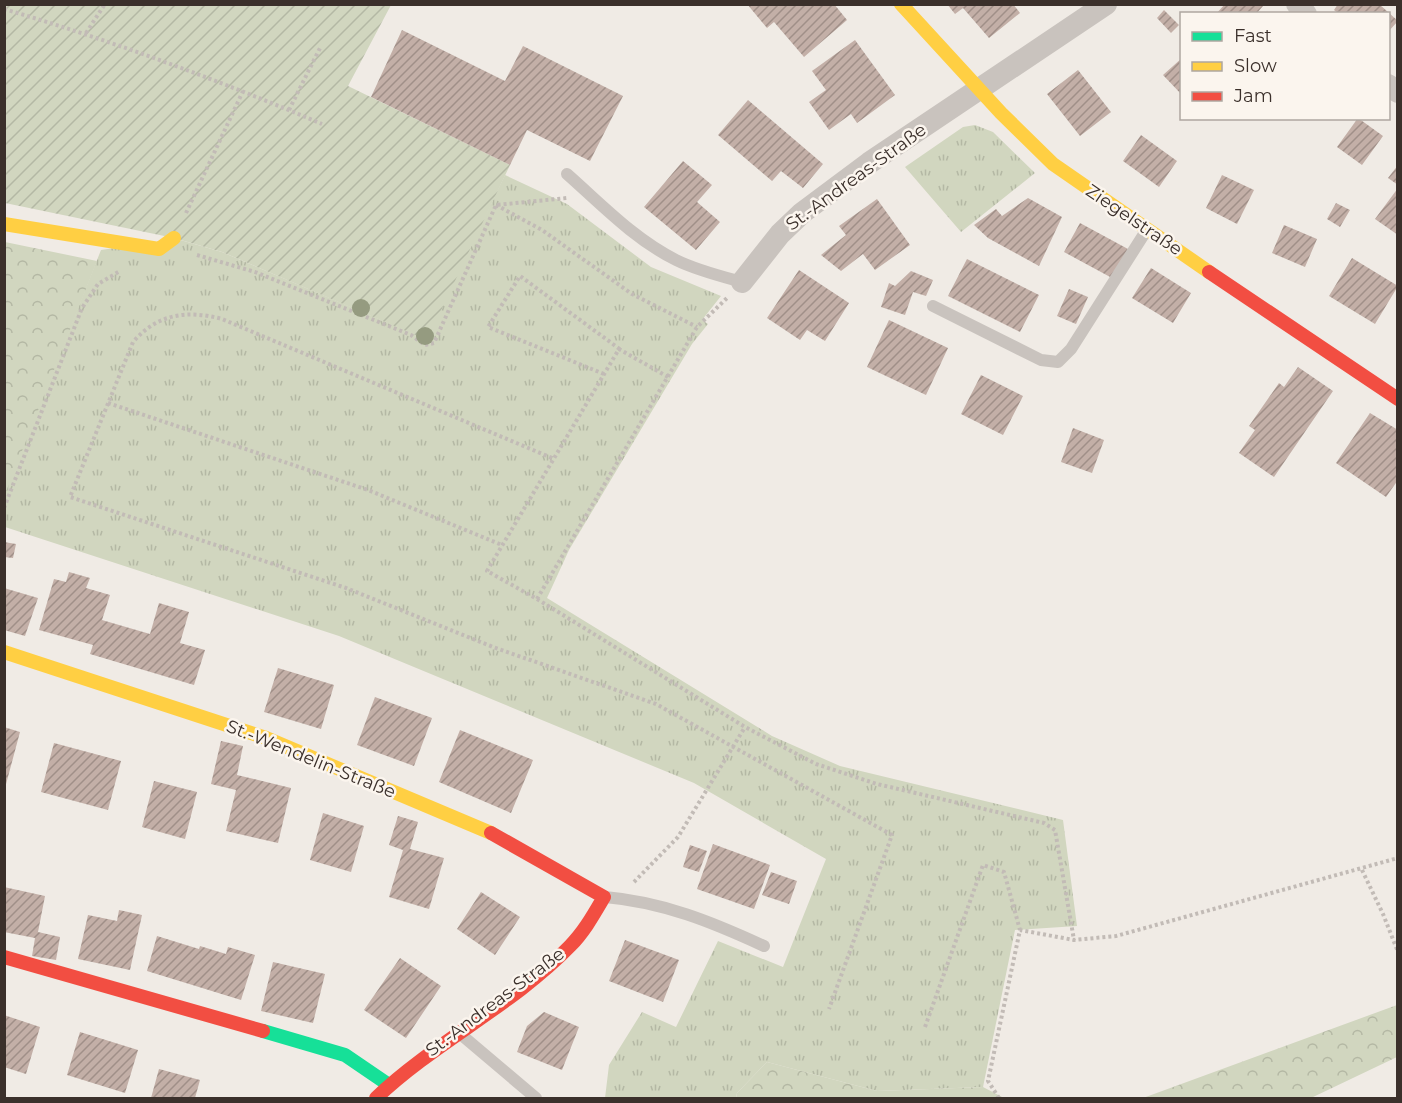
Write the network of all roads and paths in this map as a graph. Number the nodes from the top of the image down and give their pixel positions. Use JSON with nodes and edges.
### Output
{"nodes":[{"id":1,"x":105,"y":4,"type":"edge"},
{"id":2,"x":901,"y":4,"type":"edge"},
{"id":3,"x":1106,"y":4,"type":"edge"},
{"id":4,"x":4,"y":9,"type":"edge"},
{"id":5,"x":86,"y":33,"type":"junction"},
{"id":6,"x":320,"y":48,"type":"dead end"},
{"id":7,"x":978,"y":90,"type":"junction"},
{"id":8,"x":243,"y":91,"type":"junction"},
{"id":9,"x":289,"y":110,"type":"junction"},
{"id":10,"x":322,"y":124,"type":"dead end"},
{"id":11,"x":567,"y":174,"type":"dead end"},
{"id":12,"x":552,"y":200,"type":"dead end"},
{"id":13,"x":496,"y":205,"type":"junction"},
{"id":14,"x":4,"y":224,"type":"edge"},
{"id":15,"x":1147,"y":230,"type":"junction"},
{"id":16,"x":174,"y":238,"type":"joint"},
{"id":17,"x":159,"y":249,"type":"junction"},
{"id":18,"x":125,"y":268,"type":"dead end"},
{"id":19,"x":742,"y":282,"type":"junction"},
{"id":20,"x":933,"y":306,"type":"dead end"},
{"id":21,"x":697,"y":327,"type":"junction"},
{"id":22,"x":622,"y":351,"type":"junction"},
{"id":23,"x":604,"y":374,"type":"junction"},
{"id":24,"x":668,"y":376,"type":"junction"},
{"id":25,"x":1398,"y":399,"type":"edge"},
{"id":26,"x":108,"y":403,"type":"junction"},
{"id":27,"x":552,"y":458,"type":"junction"},
{"id":28,"x":4,"y":508,"type":"edge"},
{"id":29,"x":502,"y":545,"type":"junction"},
{"id":30,"x":537,"y":598,"type":"junction"},
{"id":31,"x":4,"y":652,"type":"edge"},
{"id":32,"x":745,"y":727,"type":"junction"},
{"id":33,"x":731,"y":748,"type":"junction"},
{"id":34,"x":1398,"y":858,"type":"edge"},
{"id":35,"x":1362,"y":870,"type":"junction"},
{"id":36,"x":604,"y":897,"type":"junction"},
{"id":37,"x":1020,"y":930,"type":"junction"},
{"id":38,"x":1074,"y":940,"type":"junction"},
{"id":39,"x":764,"y":946,"type":"dead end"},
{"id":40,"x":1398,"y":952,"type":"edge"},
{"id":41,"x":4,"y":957,"type":"edge"},
{"id":42,"x":829,"y":1009,"type":"dead end"},
{"id":43,"x":925,"y":1028,"type":"dead end"},
{"id":44,"x":457,"y":1031,"type":"junction"},
{"id":45,"x":389,"y":1085,"type":"junction"},
{"id":46,"x":376,"y":1098,"type":"edge"},
{"id":47,"x":536,"y":1098,"type":"edge"},
{"id":48,"x":999,"y":1098,"type":"edge"}],
"edges":[{"from":1,"to":5,"type":"path"},
{"from":2,"to":7,"type":"street","name":"Ziegelstraße"},
{"from":3,"to":7,"type":"street","name":"St.-Andreas-Straße"},
{"from":4,"to":5,"type":"path"},
{"from":5,"to":8,"type":"path"},
{"from":6,"to":9,"type":"path"},
{"from":7,"to":15,"type":"street","name":"Ziegelstraße"},
{"from":7,"to":19,"type":"street","name":"St.-Andreas-Straße"},
{"from":8,"to":9,"type":"path"},
{"from":8,"to":16,"type":"path"},
{"from":9,"to":10,"type":"path"},
{"from":11,"to":19,"type":"lane"},
{"from":12,"to":13,"type":"path"},
{"from":13,"to":17,"type":"path"},
{"from":13,"to":21,"type":"path"},
{"from":14,"to":17,"type":"street"},
{"from":15,"to":20,"type":"lane"},
{"from":15,"to":25,"type":"street","name":"Ziegelstraße"},
{"from":16,"to":17,"type":"street"},
{"from":18,"to":28,"type":"path"},
{"from":19,"to":21,"type":"path"},
{"from":21,"to":24,"type":"path"},
{"from":22,"to":23,"type":"path"},
{"from":22,"to":23,"type":"path"},
{"from":22,"to":24,"type":"path"},
{"from":23,"to":27,"type":"path"},
{"from":24,"to":30,"type":"path"},
{"from":26,"to":27,"type":"path"},
{"from":26,"to":29,"type":"path"},
{"from":26,"to":33,"type":"path"},
{"from":27,"to":29,"type":"path"},
{"from":29,"to":30,"type":"path"},
{"from":30,"to":32,"type":"path"},
{"from":31,"to":36,"type":"street","name":"St.-Wendelin-Straße"},
{"from":32,"to":33,"type":"path"},
{"from":32,"to":38,"type":"path"},
{"from":33,"to":36,"type":"path"},
{"from":33,"to":42,"type":"path"},
{"from":34,"to":35,"type":"path"},
{"from":35,"to":38,"type":"path"},
{"from":35,"to":40,"type":"path"},
{"from":36,"to":39,"type":"lane"},
{"from":36,"to":44,"type":"street","name":"St.-Andreas-Straße"},
{"from":37,"to":38,"type":"path"},
{"from":37,"to":43,"type":"path"},
{"from":37,"to":48,"type":"path"},
{"from":41,"to":45,"type":"street"},
{"from":44,"to":45,"type":"street","name":"St.-Andreas-Straße"},
{"from":44,"to":47,"type":"lane"},
{"from":45,"to":46,"type":"street","name":"St.-Andreas-Straße"}]}
